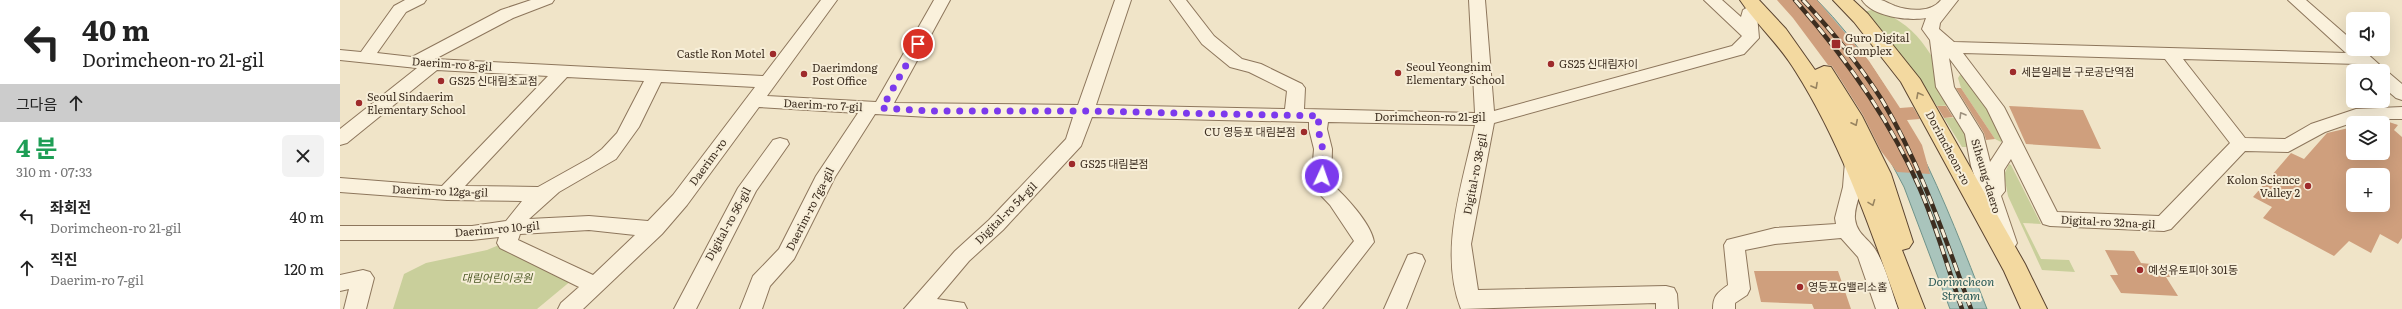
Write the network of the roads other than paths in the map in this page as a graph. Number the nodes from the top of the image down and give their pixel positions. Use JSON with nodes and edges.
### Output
{"nodes":[{"id":1,"x":418,"y":0,"type":"edge"},
{"id":2,"x":546,"y":0,"type":"edge"},
{"id":3,"x":829,"y":0,"type":"edge"},
{"id":4,"x":942,"y":0,"type":"edge"},
{"id":5,"x":1123,"y":0,"type":"edge"},
{"id":6,"x":1178,"y":0,"type":"edge"},
{"id":7,"x":1477,"y":0,"type":"edge"},
{"id":8,"x":1712,"y":0,"type":"edge"},
{"id":9,"x":1842,"y":0,"type":"edge"},
{"id":10,"x":1870,"y":0,"type":"edge"},
{"id":11,"x":2296,"y":0,"type":"edge"},
{"id":12,"x":1758,"y":3,"type":"edge"},
{"id":13,"x":1947,"y":4,"type":"edge"},
{"id":14,"x":1751,"y":36,"type":"junction"},
{"id":15,"x":1940,"y":36,"type":"junction"},
{"id":16,"x":2170,"y":54,"type":"junction"},
{"id":17,"x":340,"y":56,"type":"edge"},
{"id":18,"x":365,"y":58,"type":"junction"},
{"id":19,"x":2363,"y":59,"type":"junction"},
{"id":20,"x":415,"y":62,"type":"junction"},
{"id":21,"x":432,"y":64,"type":"junction"},
{"id":22,"x":2368,"y":64,"type":"edge"},
{"id":23,"x":563,"y":71,"type":"junction"},
{"id":24,"x":655,"y":76,"type":"junction"},
{"id":25,"x":767,"y":82,"type":"junction"},
{"id":26,"x":2390,"y":83,"type":"edge"},
{"id":27,"x":2402,"y":94,"type":"edge"},
{"id":28,"x":753,"y":101,"type":"junction"},
{"id":29,"x":876,"y":108,"type":"junction"},
{"id":30,"x":1085,"y":111,"type":"junction"},
{"id":31,"x":2402,"y":113,"type":"edge"},
{"id":32,"x":1294,"y":115,"type":"junction"},
{"id":33,"x":1319,"y":116,"type":"junction"},
{"id":34,"x":1485,"y":119,"type":"junction"},
{"id":35,"x":340,"y":139,"type":"edge"},
{"id":36,"x":2012,"y":143,"type":"junction"},
{"id":37,"x":780,"y":144,"type":"dead end"},
{"id":38,"x":2240,"y":144,"type":"junction"},
{"id":39,"x":1855,"y":161,"type":"junction"},
{"id":40,"x":340,"y":185,"type":"edge"},
{"id":41,"x":447,"y":193,"type":"junction"},
{"id":42,"x":541,"y":194,"type":"junction"},
{"id":43,"x":1998,"y":214,"type":"junction"},
{"id":44,"x":515,"y":227,"type":"junction"},
{"id":45,"x":655,"y":229,"type":"junction"},
{"id":46,"x":1848,"y":230,"type":"junction"},
{"id":47,"x":340,"y":233,"type":"edge"},
{"id":48,"x":1415,"y":261,"type":"dead end"},
{"id":49,"x":2016,"y":271,"type":"junction"},
{"id":50,"x":340,"y":283,"type":"edge"},
{"id":51,"x":596,"y":286,"type":"junction"},
{"id":52,"x":1470,"y":304,"type":"edge"},
{"id":53,"x":917,"y":308,"type":"edge"},
{"id":54,"x":356,"y":309,"type":"edge"},
{"id":55,"x":569,"y":309,"type":"edge"},
{"id":56,"x":685,"y":309,"type":"edge"},
{"id":57,"x":751,"y":309,"type":"edge"},
{"id":58,"x":956,"y":309,"type":"edge"},
{"id":59,"x":1310,"y":309,"type":"edge"},
{"id":60,"x":1395,"y":309,"type":"edge"},
{"id":61,"x":1666,"y":309,"type":"edge"},
{"id":62,"x":1724,"y":309,"type":"edge"},
{"id":63,"x":1887,"y":309,"type":"edge"},
{"id":64,"x":1912,"y":309,"type":"edge"},
{"id":65,"x":1922,"y":309,"type":"edge"},
{"id":66,"x":2034,"y":309,"type":"edge"}],
"edges":[{"from":1,"to":18,"type":"street"},
{"from":2,"to":20,"type":"street"},
{"from":3,"to":25,"type":"street","name":"Daerim-ro"},
{"from":4,"to":29,"type":"street","name":"Daerim-ro 7ga-gil"},
{"from":5,"to":30,"type":"street","name":"Digital-ro 54-gil"},
{"from":6,"to":32,"type":"street"},
{"from":7,"to":34,"type":"street","name":"Digital-ro 38-gil"},
{"from":8,"to":14,"type":"street"},
{"from":49,"to":9,"type":"main road","name":"Dorimcheon-ro","one_way":true},
{"from":10,"to":13,"type":"street"},
{"from":11,"to":19,"type":"street"},
{"from":12,"to":14,"type":"street"},
{"from":12,"to":39,"type":"main road","one_way":true},
{"from":12,"to":65,"type":"main road","one_way":true},
{"from":13,"to":15,"type":"street"},
{"from":14,"to":34,"type":"street","name":"Dorimcheon-ro 21-gil"},
{"from":15,"to":16,"type":"street"},
{"from":15,"to":36,"type":"street","name":"Digital-ro 32na-gil"},
{"from":43,"to":15,"type":"street","name":"Siheung-daero","one_way":true},
{"from":16,"to":19,"type":"street"},
{"from":16,"to":38,"type":"street"},
{"from":17,"to":18,"type":"street","name":"Daerim-ro 8-gil"},
{"from":18,"to":20,"type":"street","name":"Daerim-ro 8-gil"},
{"from":19,"to":22,"type":"street"},
{"from":20,"to":21,"type":"street","name":"Daerim-ro 8-gil"},
{"from":21,"to":23,"type":"street","name":"Daerim-ro 8-gil"},
{"from":21,"to":35,"type":"street"},
{"from":23,"to":24,"type":"street","name":"Daerim-ro 8-gil"},
{"from":23,"to":41,"type":"street"},
{"from":24,"to":25,"type":"street","name":"Daerim-ro 8-gil"},
{"from":24,"to":42,"type":"street"},
{"from":25,"to":28,"type":"street","name":"Daerim-ro"},
{"from":26,"to":27,"type":"street"},
{"from":28,"to":29,"type":"street","name":"Daerim-ro 7-gil"},
{"from":28,"to":45,"type":"street","name":"Daerim-ro"},
{"from":29,"to":30,"type":"street","name":"Daerim-ro 7-gil"},
{"from":29,"to":57,"type":"street","name":"Daerim-ro 7ga-gil"},
{"from":30,"to":32,"type":"street","name":"Dorimcheon-ro 21-gil"},
{"from":30,"to":53,"type":"street","name":"Digital-ro 54-gil"},
{"from":31,"to":38,"type":"street"},
{"from":32,"to":33,"type":"street","name":"Dorimcheon-ro 21-gil"},
{"from":33,"to":34,"type":"street","name":"Dorimcheon-ro 21-gil"},
{"from":33,"to":59,"type":"street"},
{"from":34,"to":52,"type":"street","name":"Digital-ro 38-gil"},
{"from":36,"to":38,"type":"street","name":"Digital-ro 32na-gil"},
{"from":36,"to":43,"type":"street"},
{"from":37,"to":56,"type":"street","name":"Digital-ro 56-gil"},
{"from":39,"to":46,"type":"street"},
{"from":39,"to":64,"type":"main road","one_way":true},
{"from":40,"to":41,"type":"street","name":"Daerim-ro 12ga-gil"},
{"from":41,"to":42,"type":"street","name":"Daerim-ro 12ga-gil"},
{"from":42,"to":44,"type":"street"},
{"from":43,"to":49,"type":"street","name":"Siheung-daero"},
{"from":44,"to":45,"type":"street","name":"Daerim-ro 10-gil"},
{"from":44,"to":47,"type":"street","name":"Daerim-ro 10-gil"},
{"from":44,"to":51,"type":"street"},
{"from":45,"to":51,"type":"street","name":"Daerim-ro"},
{"from":46,"to":62,"type":"street"},
{"from":46,"to":63,"type":"street"},
{"from":48,"to":60,"type":"street"},
{"from":49,"to":66,"type":"main road","name":"Dorimcheon-ro"},
{"from":50,"to":54,"type":"street"},
{"from":51,"to":55,"type":"street","name":"Daerim-ro"},
{"from":52,"to":61,"type":"street","name":"Digital-ro 38-gil"},
{"from":53,"to":58,"type":"street"}]}
